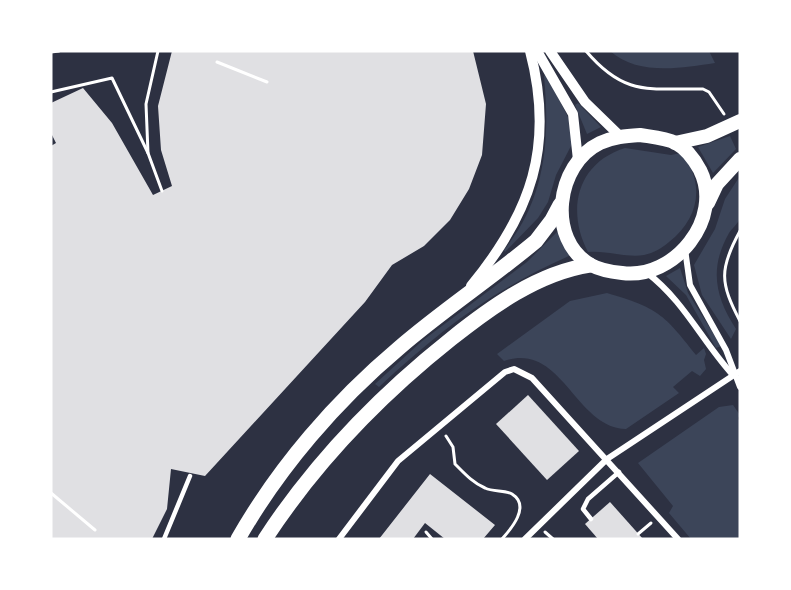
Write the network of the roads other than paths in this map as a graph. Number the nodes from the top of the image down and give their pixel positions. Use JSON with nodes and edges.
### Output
{"nodes":[{"id":1,"x":530,"y":51,"type":"edge"},
{"id":2,"x":537,"y":51,"type":"edge"},
{"id":3,"x":550,"y":51,"type":"edge"},
{"id":4,"x":740,"y":121,"type":"edge"},
{"id":5,"x":621,"y":137,"type":"junction"},
{"id":6,"x":675,"y":143,"type":"junction"},
{"id":7,"x":740,"y":159,"type":"edge"},
{"id":8,"x":579,"y":160,"type":"junction"},
{"id":9,"x":708,"y":203,"type":"junction"},
{"id":10,"x":560,"y":205,"type":"junction"},
{"id":11,"x":685,"y":248,"type":"junction"},
{"id":12,"x":590,"y":265,"type":"junction"},
{"id":13,"x":646,"y":272,"type":"junction"},
{"id":14,"x":460,"y":299,"type":"junction"},
{"id":15,"x":740,"y":371,"type":"edge"},
{"id":16,"x":734,"y":375,"type":"junction"},
{"id":17,"x":740,"y":387,"type":"edge"},
{"id":18,"x":607,"y":459,"type":"junction"},
{"id":19,"x":619,"y":472,"type":"junction"},
{"id":20,"x":190,"y":476,"type":"dead end"},
{"id":21,"x":591,"y":519,"type":"dead end"},
{"id":22,"x":164,"y":539,"type":"edge"},
{"id":23,"x":238,"y":539,"type":"edge"},
{"id":24,"x":266,"y":539,"type":"edge"},
{"id":25,"x":339,"y":539,"type":"edge"},
{"id":26,"x":525,"y":539,"type":"edge"},
{"id":27,"x":678,"y":539,"type":"edge"}],
"edges":[{"from":1,"to":14,"type":"street"},
{"from":2,"to":8,"type":"street"},
{"from":3,"to":5,"type":"street"},
{"from":4,"to":6,"type":"main road"},
{"from":5,"to":6,"type":"main road"},
{"from":5,"to":8,"type":"main road"},
{"from":6,"to":9,"type":"main road"},
{"from":7,"to":9,"type":"main road"},
{"from":8,"to":10,"type":"main road"},
{"from":9,"to":11,"type":"main road"},
{"from":10,"to":12,"type":"main road"},
{"from":10,"to":14,"type":"highway"},
{"from":11,"to":13,"type":"main road"},
{"from":11,"to":16,"type":"street"},
{"from":12,"to":13,"type":"main road"},
{"from":12,"to":24,"type":"highway"},
{"from":13,"to":16,"type":"street"},
{"from":14,"to":23,"type":"highway"},
{"from":15,"to":16,"type":"street"},
{"from":16,"to":17,"type":"street"},
{"from":16,"to":18,"type":"street"},
{"from":18,"to":19,"type":"street"},
{"from":18,"to":25,"type":"street"},
{"from":18,"to":26,"type":"street"},
{"from":19,"to":21,"type":"lane"},
{"from":19,"to":27,"type":"street"},
{"from":20,"to":22,"type":"lane"}]}
